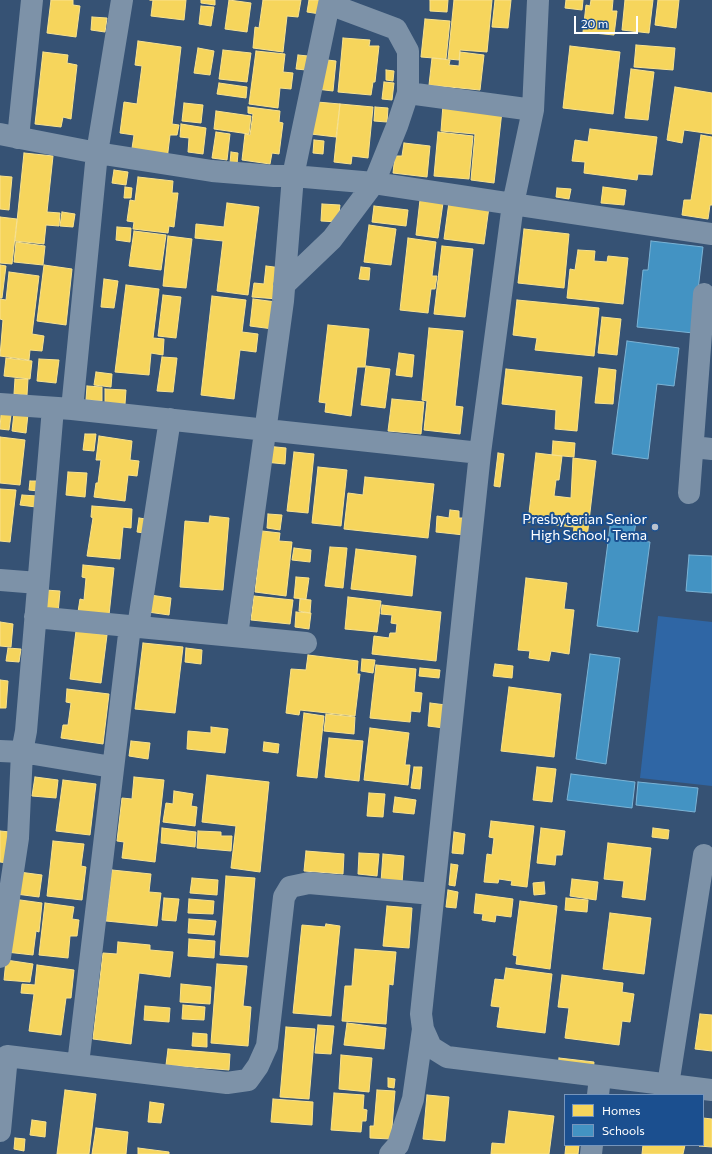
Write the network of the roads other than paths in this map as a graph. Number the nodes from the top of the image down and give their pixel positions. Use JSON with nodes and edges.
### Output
{"nodes":[{"id":1,"x":32,"y":0,"type":"edge"},
{"id":2,"x":122,"y":0,"type":"edge"},
{"id":3,"x":538,"y":0,"type":"edge"},
{"id":4,"x":329,"y":2,"type":"edge"},
{"id":5,"x":408,"y":93,"type":"junction"},
{"id":6,"x":533,"y":110,"type":"junction"},
{"id":7,"x":9,"y":136,"type":"edge"},
{"id":8,"x":97,"y":153,"type":"junction"},
{"id":9,"x":293,"y":176,"type":"junction"},
{"id":10,"x":374,"y":183,"type":"junction"},
{"id":11,"x":513,"y":204,"type":"junction"},
{"id":12,"x":712,"y":234,"type":"edge"},
{"id":13,"x":284,"y":285,"type":"junction"},
{"id":14,"x":704,"y":294,"type":"dead end"},
{"id":15,"x":706,"y":361,"type":"edge"},
{"id":16,"x":0,"y":404,"type":"edge"},
{"id":17,"x":63,"y":409,"type":"junction"},
{"id":18,"x":170,"y":419,"type":"junction"},
{"id":19,"x":267,"y":429,"type":"junction"},
{"id":20,"x":703,"y":448,"type":"edge"},
{"id":21,"x":480,"y":453,"type":"junction"},
{"id":22,"x":689,"y":493,"type":"dead end"},
{"id":23,"x":0,"y":580,"type":"edge"},
{"id":24,"x":38,"y":583,"type":"junction"},
{"id":25,"x":35,"y":617,"type":"junction"},
{"id":26,"x":134,"y":626,"type":"junction"},
{"id":27,"x":237,"y":636,"type":"junction"},
{"id":28,"x":306,"y":642,"type":"dead end"},
{"id":29,"x":0,"y":751,"type":"edge"},
{"id":30,"x":22,"y":752,"type":"junction"},
{"id":31,"x":112,"y":767,"type":"junction"},
{"id":32,"x":704,"y":855,"type":"dead end"},
{"id":33,"x":433,"y":894,"type":"junction"},
{"id":34,"x":0,"y":957,"type":"edge"},
{"id":35,"x":423,"y":1029,"type":"junction"},
{"id":36,"x":3,"y":1056,"type":"edge"},
{"id":37,"x":78,"y":1064,"type":"junction"},
{"id":38,"x":668,"y":1085,"type":"junction"},
{"id":39,"x":599,"y":1086,"type":"edge"},
{"id":40,"x":712,"y":1090,"type":"edge"},
{"id":41,"x":0,"y":1131,"type":"edge"},
{"id":42,"x":396,"y":1151,"type":"edge"}],
"edges":[{"from":1,"to":7,"type":"street"},
{"from":2,"to":8,"type":"street"},
{"from":3,"to":6,"type":"street"},
{"from":4,"to":5,"type":"street"},
{"from":4,"to":9,"type":"street"},
{"from":5,"to":6,"type":"street"},
{"from":5,"to":10,"type":"street"},
{"from":6,"to":11,"type":"street"},
{"from":7,"to":8,"type":"street"},
{"from":8,"to":9,"type":"street"},
{"from":8,"to":17,"type":"street"},
{"from":9,"to":10,"type":"street"},
{"from":9,"to":13,"type":"street"},
{"from":10,"to":11,"type":"street"},
{"from":10,"to":13,"type":"street"},
{"from":11,"to":12,"type":"street"},
{"from":11,"to":21,"type":"street"},
{"from":13,"to":19,"type":"street"},
{"from":14,"to":15,"type":"street"},
{"from":15,"to":20,"type":"street"},
{"from":16,"to":17,"type":"street"},
{"from":17,"to":18,"type":"street"},
{"from":17,"to":24,"type":"street"},
{"from":18,"to":19,"type":"street"},
{"from":18,"to":26,"type":"street"},
{"from":19,"to":21,"type":"street"},
{"from":19,"to":27,"type":"street"},
{"from":20,"to":22,"type":"street"},
{"from":21,"to":33,"type":"street"},
{"from":23,"to":24,"type":"street"},
{"from":24,"to":25,"type":"street"},
{"from":25,"to":26,"type":"street"},
{"from":25,"to":30,"type":"street"},
{"from":26,"to":27,"type":"street"},
{"from":26,"to":31,"type":"street"},
{"from":27,"to":28,"type":"street"},
{"from":29,"to":30,"type":"street"},
{"from":30,"to":31,"type":"street"},
{"from":30,"to":34,"type":"street"},
{"from":31,"to":37,"type":"street"},
{"from":32,"to":38,"type":"street"},
{"from":33,"to":35,"type":"street"},
{"from":33,"to":37,"type":"street"},
{"from":35,"to":39,"type":"street"},
{"from":35,"to":42,"type":"street"},
{"from":36,"to":37,"type":"street"},
{"from":36,"to":41,"type":"street"},
{"from":38,"to":39,"type":"street"},
{"from":38,"to":40,"type":"street"}]}
